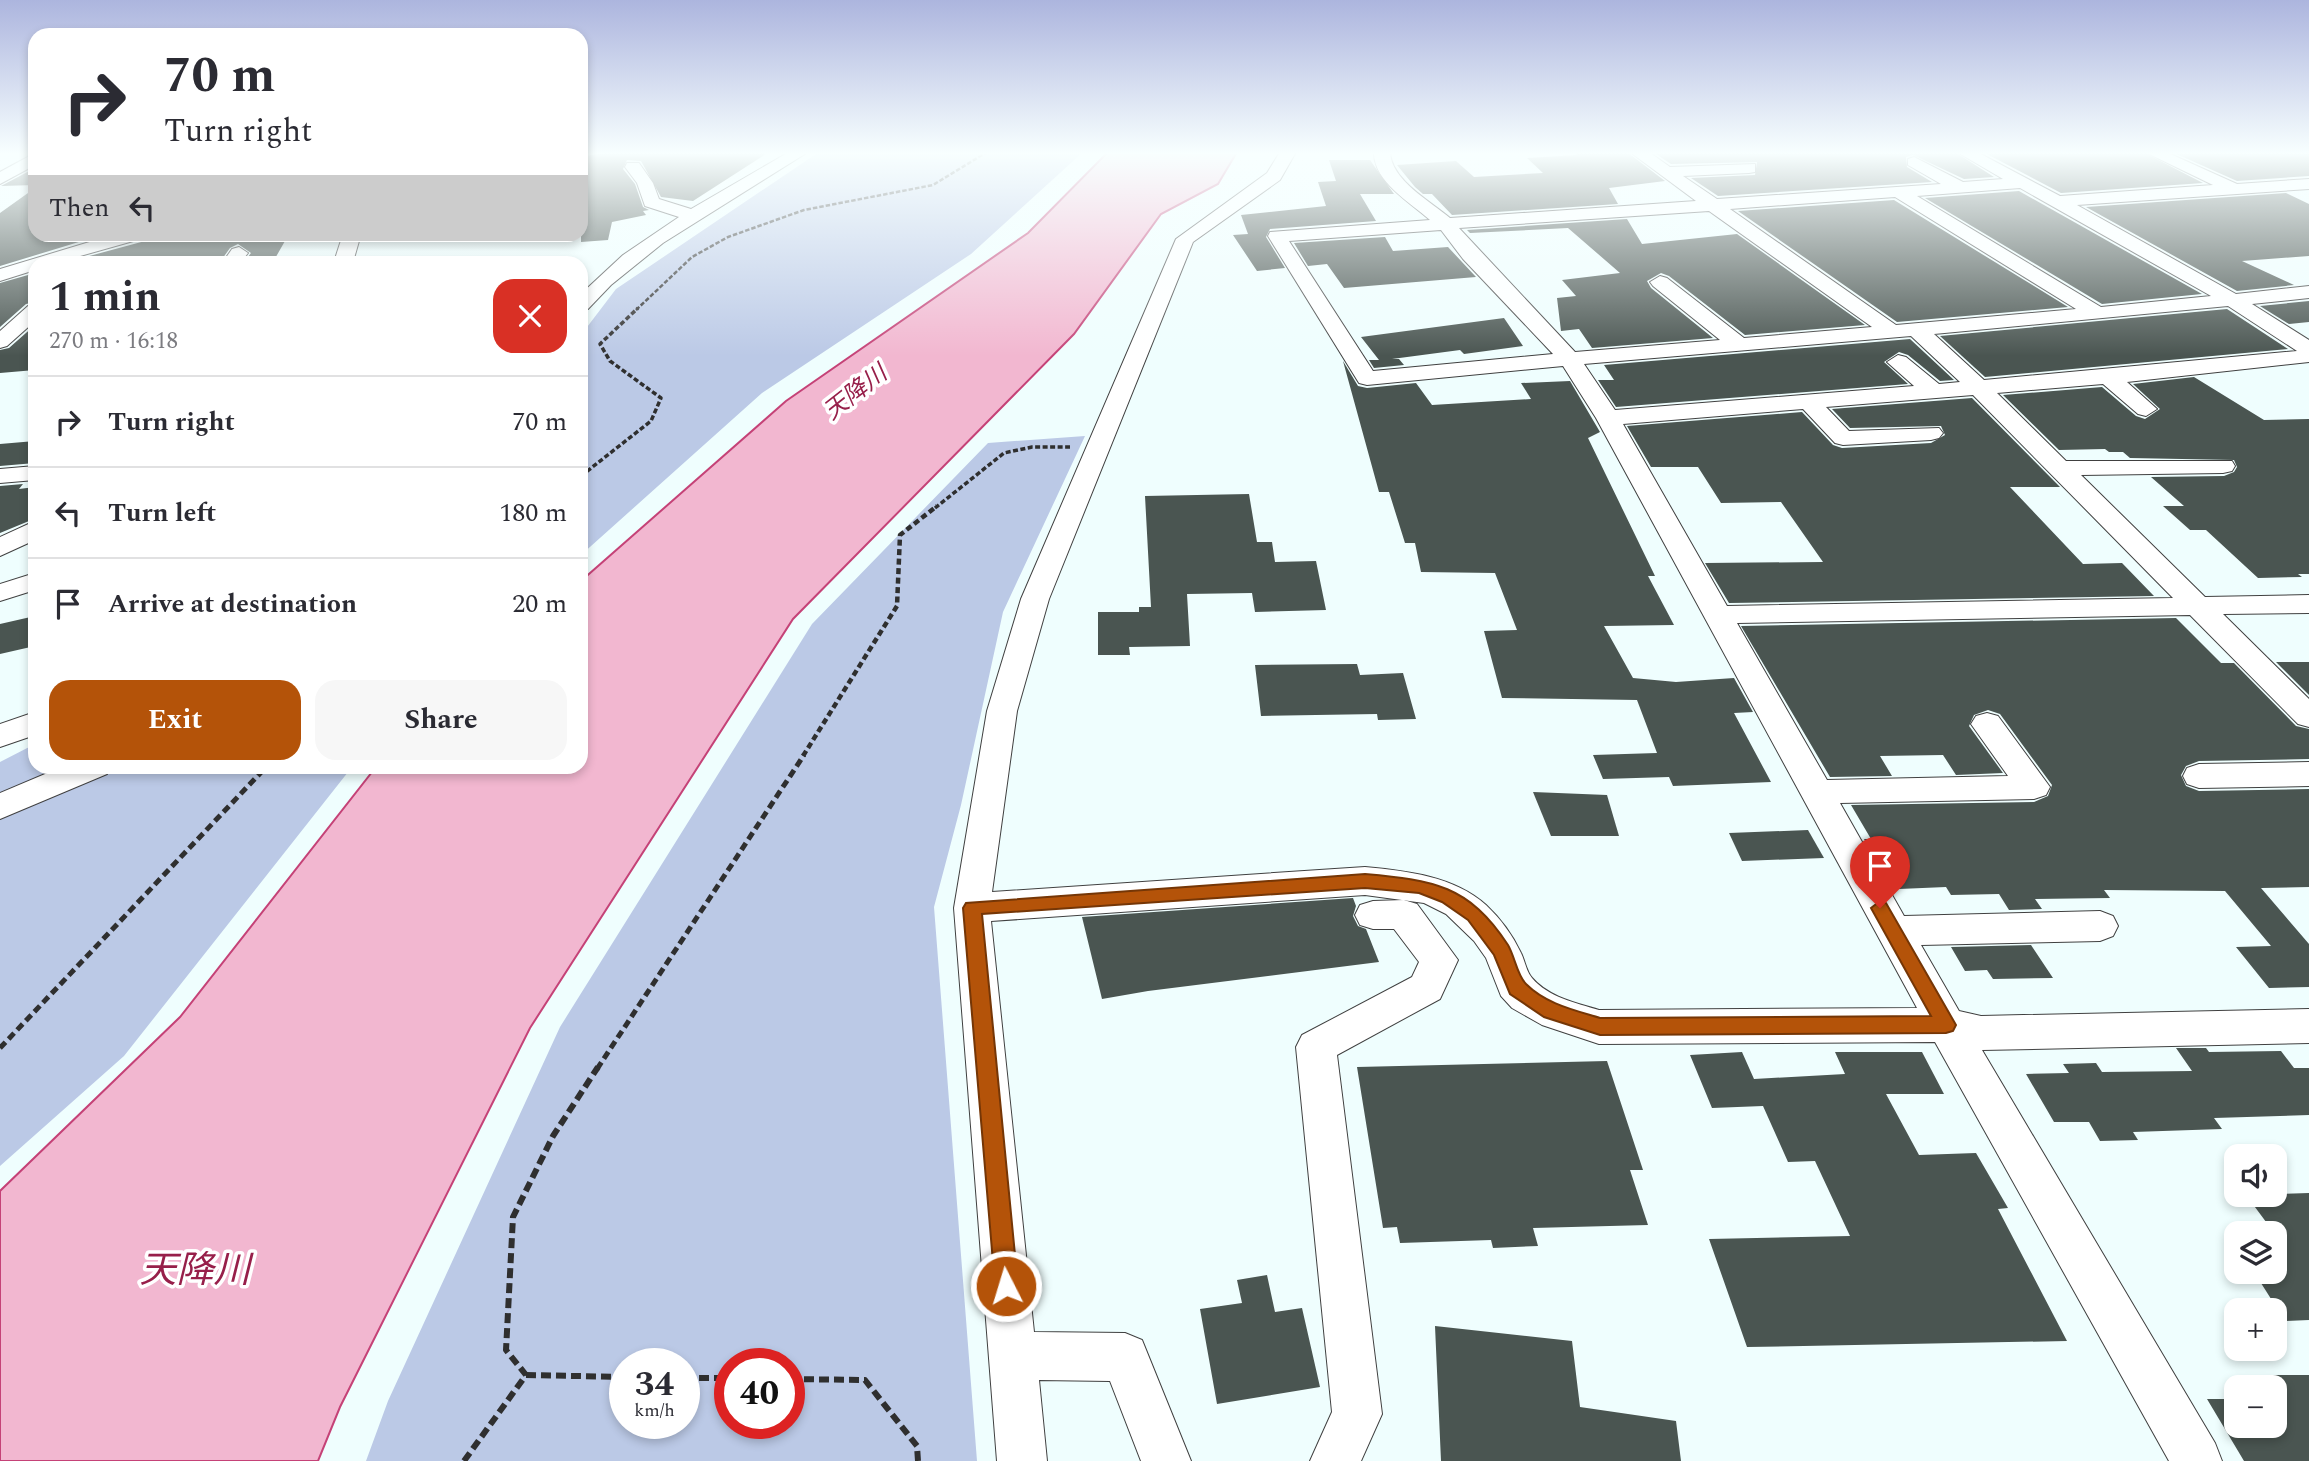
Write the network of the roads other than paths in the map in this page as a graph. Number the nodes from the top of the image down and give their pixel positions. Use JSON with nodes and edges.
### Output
{"nodes":[{"id":1,"x":687,"y":220,"type":"edge"},
{"id":2,"x":1212,"y":220,"type":"edge"},
{"id":3,"x":1469,"y":220,"type":"edge"},
{"id":4,"x":1736,"y":220,"type":"edge"},
{"id":5,"x":1945,"y":220,"type":"edge"},
{"id":6,"x":2093,"y":220,"type":"edge"},
{"id":7,"x":1444,"y":222,"type":"junction"},
{"id":8,"x":111,"y":242,"type":"edge"},
{"id":9,"x":46,"y":243,"type":"dead end"},
{"id":10,"x":38,"y":256,"type":"edge"},
{"id":11,"x":63,"y":256,"type":"edge"},
{"id":12,"x":28,"y":267,"type":"edge"},
{"id":13,"x":0,"y":275,"type":"edge"},
{"id":14,"x":1660,"y":282,"type":"dead end"},
{"id":15,"x":0,"y":290,"type":"edge"},
{"id":16,"x":23,"y":290,"type":"dead end"},
{"id":17,"x":2309,"y":292,"type":"edge"},
{"id":18,"x":588,"y":297,"type":"edge"},
{"id":19,"x":2235,"y":300,"type":"junction"},
{"id":20,"x":2096,"y":313,"type":"junction"},
{"id":21,"x":28,"y":316,"type":"edge"},
{"id":22,"x":1902,"y":329,"type":"junction"},
{"id":23,"x":0,"y":342,"type":"edge"},
{"id":24,"x":1739,"y":344,"type":"junction"},
{"id":25,"x":2309,"y":349,"type":"edge"},
{"id":26,"x":2309,"y":356,"type":"edge"},
{"id":27,"x":1569,"y":359,"type":"junction"},
{"id":28,"x":1898,"y":362,"type":"dead end"},
{"id":29,"x":2108,"y":377,"type":"junction"},
{"id":30,"x":1978,"y":387,"type":"junction"},
{"id":31,"x":1933,"y":390,"type":"junction"},
{"id":32,"x":1808,"y":401,"type":"junction"},
{"id":33,"x":2146,"y":409,"type":"dead end"},
{"id":34,"x":1608,"y":418,"type":"junction"},
{"id":35,"x":1931,"y":433,"type":"dead end"},
{"id":36,"x":2223,"y":466,"type":"dead end"},
{"id":37,"x":2057,"y":468,"type":"junction"},
{"id":38,"x":28,"y":474,"type":"edge"},
{"id":39,"x":0,"y":476,"type":"edge"},
{"id":40,"x":28,"y":533,"type":"edge"},
{"id":41,"x":0,"y":548,"type":"edge"},
{"id":42,"x":28,"y":583,"type":"edge"},
{"id":43,"x":0,"y":593,"type":"edge"},
{"id":44,"x":2309,"y":604,"type":"edge"},
{"id":45,"x":2196,"y":606,"type":"junction"},
{"id":46,"x":1715,"y":615,"type":"junction"},
{"id":47,"x":2309,"y":717,"type":"edge"},
{"id":48,"x":1987,"y":724,"type":"dead end"},
{"id":49,"x":28,"y":726,"type":"edge"},
{"id":50,"x":0,"y":736,"type":"edge"},
{"id":51,"x":77,"y":774,"type":"edge"},
{"id":52,"x":2309,"y":774,"type":"edge"},
{"id":53,"x":2199,"y":776,"type":"dead end"},
{"id":54,"x":1815,"y":792,"type":"junction"},
{"id":55,"x":0,"y":807,"type":"edge"},
{"id":56,"x":972,"y":908,"type":"junction"},
{"id":57,"x":1373,"y":915,"type":"dead end"},
{"id":58,"x":2100,"y":926,"type":"dead end"},
{"id":59,"x":1893,"y":931,"type":"junction"},
{"id":60,"x":1946,"y":1025,"type":"junction"},
{"id":61,"x":2309,"y":1026,"type":"edge"},
{"id":62,"x":1013,"y":1356,"type":"junction"},
{"id":63,"x":1022,"y":1461,"type":"edge"},
{"id":64,"x":1166,"y":1461,"type":"edge"},
{"id":65,"x":1335,"y":1461,"type":"edge"},
{"id":66,"x":2197,"y":1461,"type":"edge"}],
"edges":[{"from":1,"to":18,"type":"street"},
{"from":2,"to":56,"type":"street"},
{"from":3,"to":7,"type":"street"},
{"from":4,"to":22,"type":"street"},
{"from":5,"to":20,"type":"street"},
{"from":6,"to":19,"type":"street"},
{"from":7,"to":27,"type":"street"},
{"from":7,"to":27,"type":"street"},
{"from":8,"to":11,"type":"street"},
{"from":9,"to":10,"type":"street"},
{"from":12,"to":13,"type":"street"},
{"from":14,"to":24,"type":"street"},
{"from":15,"to":16,"type":"street"},
{"from":17,"to":19,"type":"street"},
{"from":19,"to":20,"type":"street"},
{"from":19,"to":25,"type":"street"},
{"from":20,"to":22,"type":"street"},
{"from":21,"to":23,"type":"street"},
{"from":22,"to":24,"type":"street"},
{"from":22,"to":30,"type":"street"},
{"from":24,"to":27,"type":"street"},
{"from":26,"to":29,"type":"street"},
{"from":27,"to":34,"type":"street"},
{"from":28,"to":31,"type":"street"},
{"from":29,"to":30,"type":"street"},
{"from":29,"to":33,"type":"street"},
{"from":30,"to":31,"type":"street"},
{"from":30,"to":37,"type":"street"},
{"from":31,"to":32,"type":"street"},
{"from":32,"to":34,"type":"street"},
{"from":32,"to":35,"type":"street"},
{"from":34,"to":46,"type":"street"},
{"from":36,"to":37,"type":"street"},
{"from":37,"to":45,"type":"street"},
{"from":38,"to":39,"type":"street"},
{"from":40,"to":41,"type":"street"},
{"from":42,"to":43,"type":"street"},
{"from":44,"to":45,"type":"street"},
{"from":45,"to":46,"type":"street"},
{"from":45,"to":47,"type":"street"},
{"from":46,"to":54,"type":"street"},
{"from":48,"to":54,"type":"street"},
{"from":49,"to":50,"type":"street"},
{"from":51,"to":55,"type":"street"},
{"from":52,"to":53,"type":"street"},
{"from":54,"to":59,"type":"street"},
{"from":56,"to":60,"type":"street"},
{"from":56,"to":62,"type":"street"},
{"from":57,"to":65,"type":"street"},
{"from":58,"to":59,"type":"street"},
{"from":59,"to":60,"type":"street"},
{"from":60,"to":61,"type":"street"},
{"from":60,"to":66,"type":"street"},
{"from":62,"to":63,"type":"street"},
{"from":62,"to":64,"type":"street"}]}
